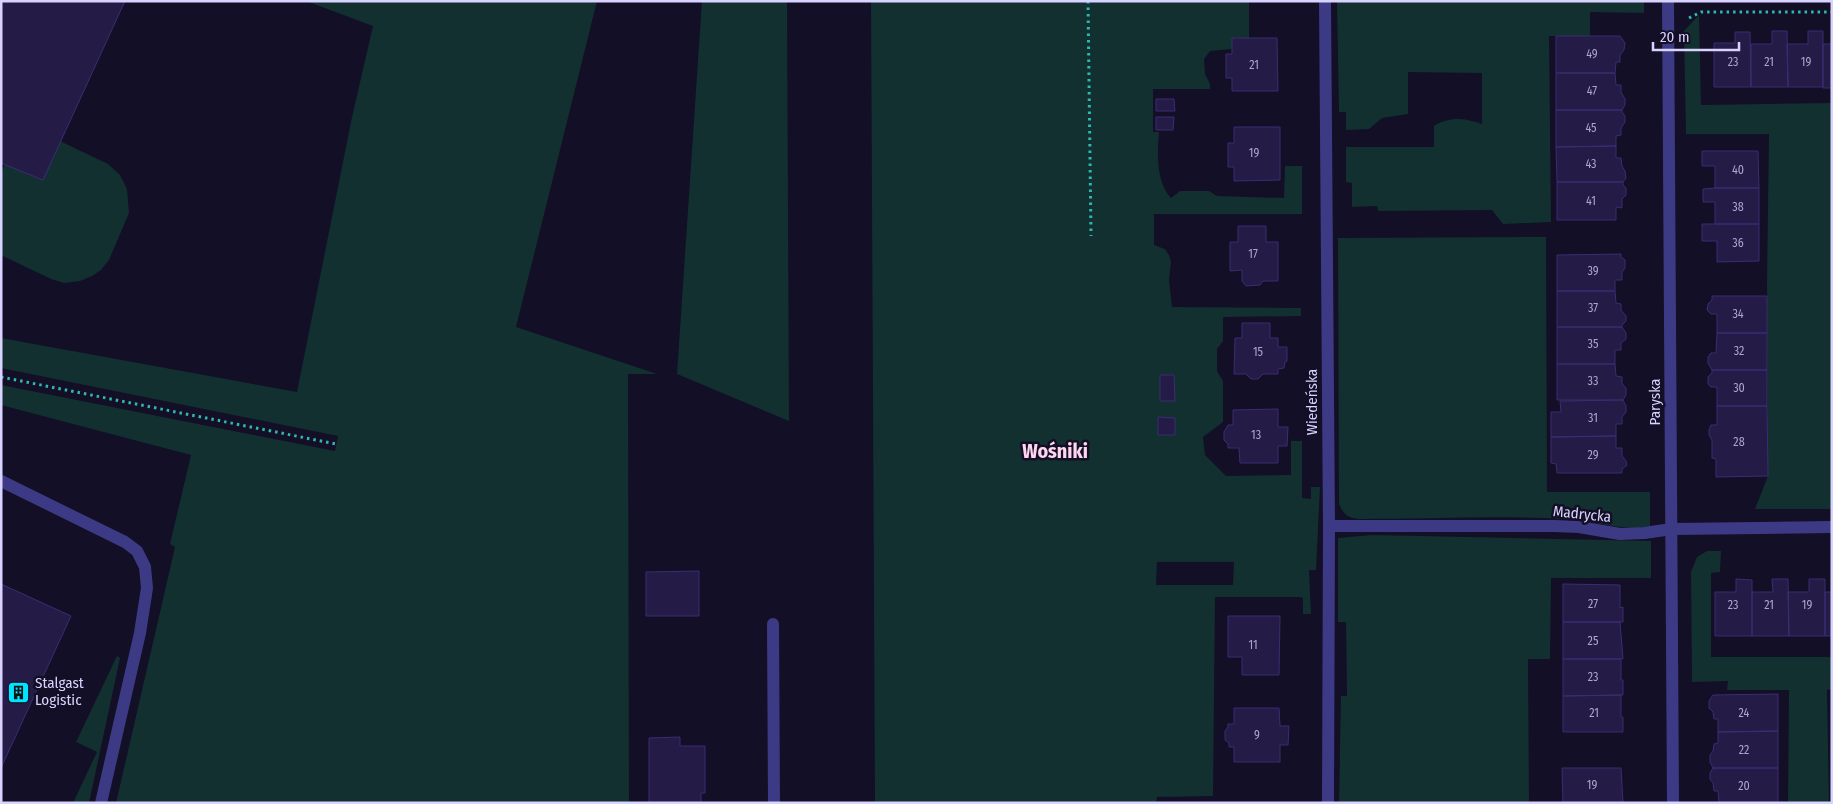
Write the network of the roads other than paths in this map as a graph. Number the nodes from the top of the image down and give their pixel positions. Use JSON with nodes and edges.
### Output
{"nodes":[{"id":1,"x":1325,"y":1,"type":"edge"},
{"id":2,"x":1668,"y":1,"type":"edge"},
{"id":3,"x":1,"y":481,"type":"edge"},
{"id":4,"x":1329,"y":526,"type":"junction"},
{"id":5,"x":1832,"y":527,"type":"edge"},
{"id":6,"x":1672,"y":528,"type":"junction"},
{"id":7,"x":773,"y":624,"type":"dead end"},
{"id":8,"x":101,"y":803,"type":"edge"},
{"id":9,"x":774,"y":803,"type":"edge"},
{"id":10,"x":1328,"y":803,"type":"edge"},
{"id":11,"x":1673,"y":803,"type":"edge"}],
"edges":[{"from":1,"to":4,"type":"street","name":"Wiedeńska"},
{"from":2,"to":6,"type":"street","name":"Paryska"},
{"from":3,"to":8,"type":"street"},
{"from":4,"to":6,"type":"street","name":"Madrycka"},
{"from":4,"to":10,"type":"street","name":"Wiedeńska"},
{"from":5,"to":6,"type":"street","name":"Madrycka"},
{"from":6,"to":11,"type":"street","name":"Paryska"},
{"from":7,"to":9,"type":"street"}]}
